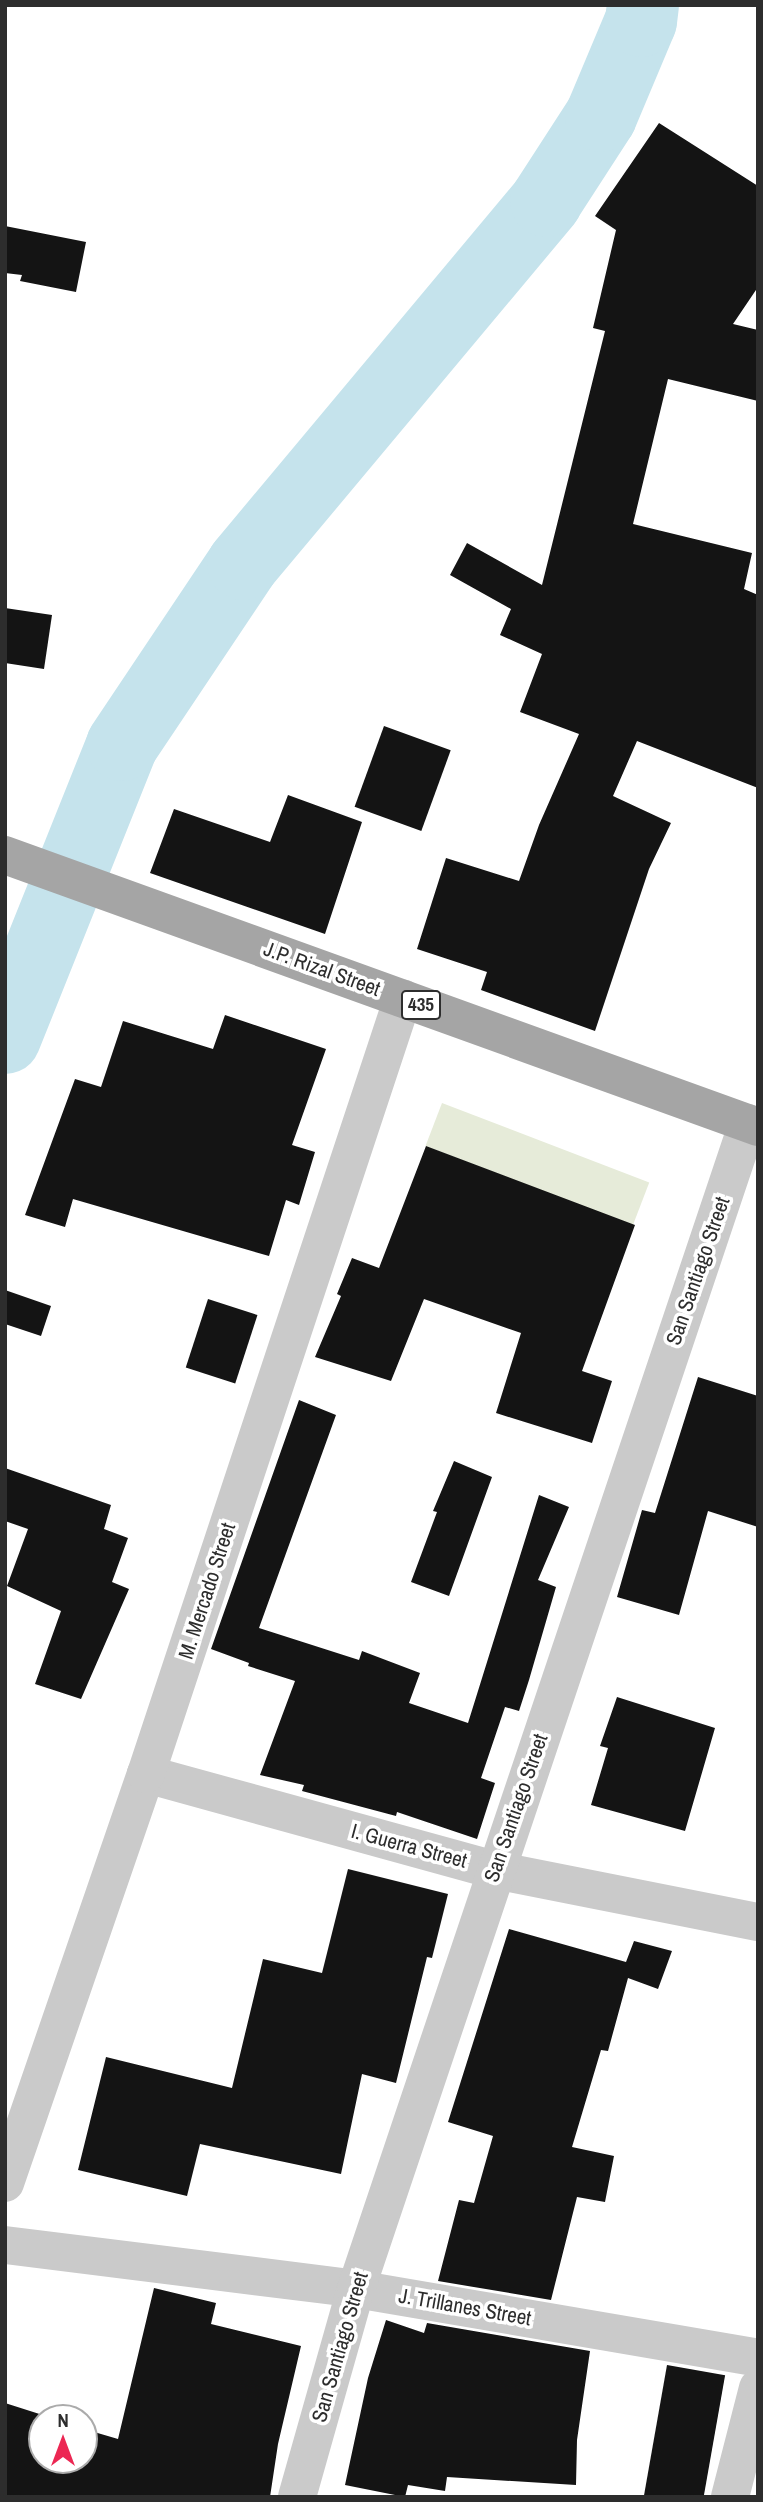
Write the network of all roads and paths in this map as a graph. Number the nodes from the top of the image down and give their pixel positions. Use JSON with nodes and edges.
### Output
{"nodes":[{"id":1,"x":5,"y":855,"type":"edge"},
{"id":2,"x":403,"y":998,"type":"junction"},
{"id":3,"x":753,"y":1125,"type":"edge"},
{"id":4,"x":146,"y":1773,"type":"junction"},
{"id":5,"x":495,"y":1870,"type":"junction"},
{"id":6,"x":758,"y":1922,"type":"edge"},
{"id":7,"x":5,"y":2183,"type":"edge"},
{"id":8,"x":5,"y":2245,"type":"edge"},
{"id":9,"x":356,"y":2288,"type":"junction"},
{"id":10,"x":758,"y":2358,"type":"edge"},
{"id":11,"x":758,"y":2388,"type":"edge"},
{"id":12,"x":297,"y":2497,"type":"edge"},
{"id":13,"x":730,"y":2497,"type":"edge"}],
"edges":[{"from":1,"to":2,"type":"main road","name":"J.P. Rizal Street","number":"435"},
{"from":2,"to":3,"type":"main road","name":"J.P. Rizal Street","number":"435"},
{"from":2,"to":4,"type":"street","name":"M. Mercado Street"},
{"from":3,"to":5,"type":"street","name":"San Santiago Street"},
{"from":4,"to":5,"type":"street","name":"I. Guerra Street"},
{"from":4,"to":7,"type":"street","name":"M. Mercado Street"},
{"from":5,"to":6,"type":"street","name":"I. Guerra Street"},
{"from":5,"to":9,"type":"street","name":"San Santiago Street"},
{"from":8,"to":9,"type":"street","name":"J. Trillanes Street"},
{"from":9,"to":10,"type":"street","name":"J. Trillanes Street"},
{"from":9,"to":12,"type":"street","name":"San Santiago Street"},
{"from":11,"to":13,"type":"street"}]}
